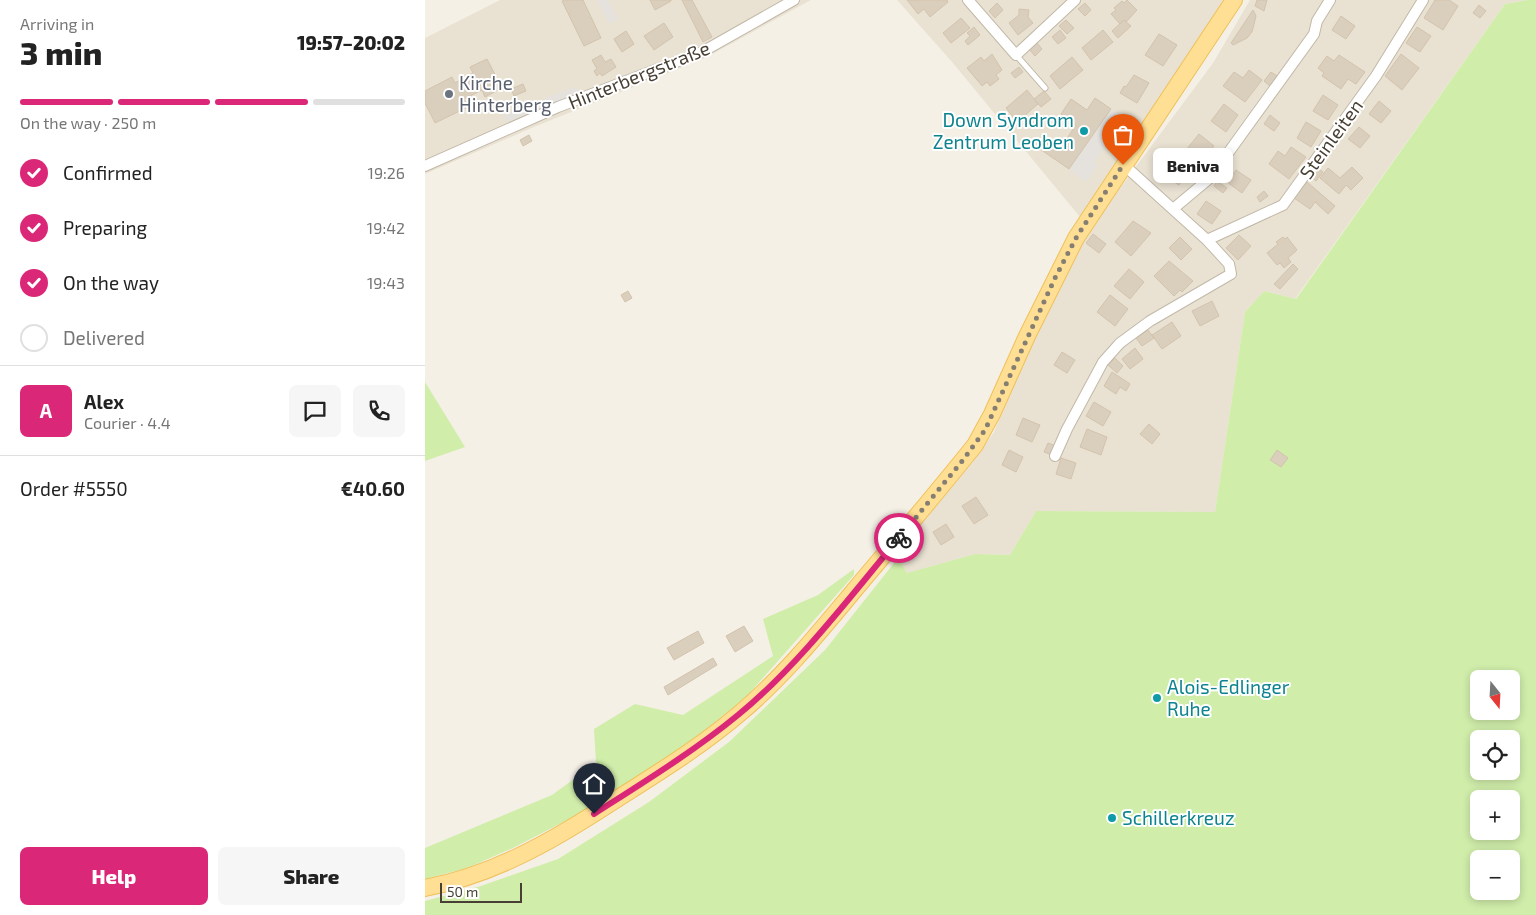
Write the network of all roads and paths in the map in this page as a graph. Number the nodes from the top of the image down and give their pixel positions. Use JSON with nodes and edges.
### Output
{"nodes":[{"id":1,"x":794,"y":0,"type":"edge"},
{"id":2,"x":968,"y":0,"type":"edge"},
{"id":3,"x":1075,"y":0,"type":"edge"},
{"id":4,"x":1234,"y":0,"type":"edge"},
{"id":5,"x":1330,"y":0,"type":"edge"},
{"id":6,"x":1423,"y":0,"type":"edge"},
{"id":7,"x":1016,"y":55,"type":"junction"},
{"id":8,"x":1045,"y":88,"type":"dead end"},
{"id":9,"x":1123,"y":165,"type":"junction"},
{"id":10,"x":425,"y":166,"type":"edge"},
{"id":11,"x":1173,"y":208,"type":"junction"},
{"id":12,"x":1207,"y":240,"type":"junction"},
{"id":13,"x":1055,"y":456,"type":"dead end"},
{"id":14,"x":425,"y":888,"type":"edge"}],
"edges":[{"from":1,"to":10,"type":"street","name":"Hinterbergstraße"},
{"from":2,"to":7,"type":"street"},
{"from":3,"to":7,"type":"street"},
{"from":4,"to":9,"type":"main road"},
{"from":5,"to":11,"type":"street"},
{"from":6,"to":12,"type":"street","name":"Steinleiten"},
{"from":7,"to":8,"type":"lane"},
{"from":9,"to":11,"type":"street"},
{"from":9,"to":14,"type":"main road"},
{"from":11,"to":12,"type":"street"},
{"from":12,"to":13,"type":"street"}]}
